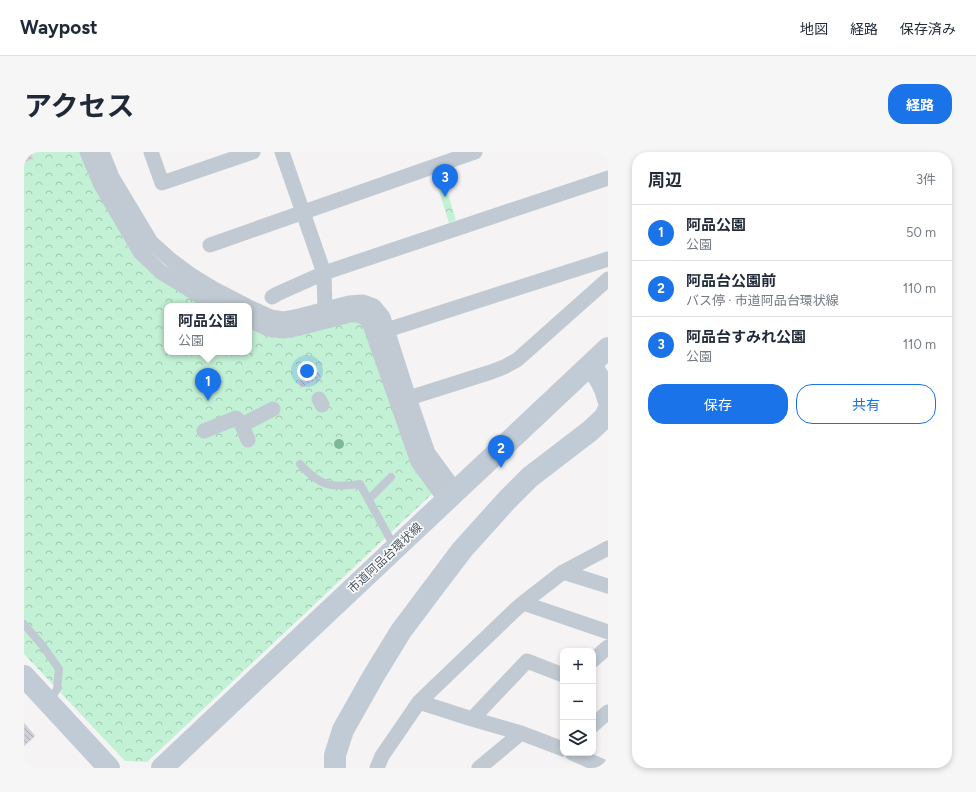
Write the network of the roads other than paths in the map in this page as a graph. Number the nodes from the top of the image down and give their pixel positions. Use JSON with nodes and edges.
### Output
{"nodes":[{"id":1,"x":87,"y":152,"type":"edge"},
{"id":2,"x":102,"y":152,"type":"edge"},
{"id":3,"x":151,"y":152,"type":"edge"},
{"id":4,"x":253,"y":152,"type":"edge"},
{"id":5,"x":282,"y":152,"type":"edge"},
{"id":6,"x":475,"y":152,"type":"edge"},
{"id":7,"x":608,"y":178,"type":"edge"},
{"id":8,"x":303,"y":213,"type":"junction"},
{"id":9,"x":210,"y":245,"type":"dead end"},
{"id":10,"x":608,"y":258,"type":"edge"},
{"id":11,"x":580,"y":268,"type":"junction"},
{"id":12,"x":324,"y":273,"type":"junction"},
{"id":13,"x":608,"y":279,"type":"edge"},
{"id":14,"x":593,"y":293,"type":"junction"},
{"id":15,"x":272,"y":297,"type":"dead end"},
{"id":16,"x":210,"y":303,"type":"edge"},
{"id":17,"x":242,"y":303,"type":"edge"},
{"id":18,"x":252,"y":308,"type":"edge"},
{"id":19,"x":325,"y":309,"type":"junction"},
{"id":20,"x":252,"y":321,"type":"edge"},
{"id":21,"x":387,"y":330,"type":"junction"},
{"id":22,"x":608,"y":348,"type":"edge"},
{"id":23,"x":590,"y":365,"type":"junction"},
{"id":24,"x":409,"y":398,"type":"junction"},
{"id":25,"x":608,"y":399,"type":"edge"},
{"id":26,"x":273,"y":409,"type":"dead end"},
{"id":27,"x":608,"y":410,"type":"edge"},
{"id":28,"x":242,"y":425,"type":"junction"},
{"id":29,"x":601,"y":429,"type":"edge"},
{"id":30,"x":204,"y":431,"type":"dead end"},
{"id":31,"x":248,"y":440,"type":"dead end"},
{"id":32,"x":300,"y":464,"type":"dead end"},
{"id":33,"x":391,"y":477,"type":"dead end"},
{"id":34,"x":447,"y":492,"type":"junction"},
{"id":35,"x":369,"y":499,"type":"junction"},
{"id":36,"x":395,"y":548,"type":"junction"},
{"id":37,"x":608,"y":548,"type":"edge"},
{"id":38,"x":564,"y":572,"type":"junction"},
{"id":39,"x":608,"y":586,"type":"edge"},
{"id":40,"x":523,"y":603,"type":"junction"},
{"id":41,"x":24,"y":624,"type":"edge"},
{"id":42,"x":608,"y":632,"type":"edge"},
{"id":43,"x":608,"y":647,"type":"edge"},
{"id":44,"x":596,"y":657,"type":"edge"},
{"id":45,"x":560,"y":674,"type":"edge"},
{"id":46,"x":24,"y":676,"type":"edge"},
{"id":47,"x":419,"y":702,"type":"junction"},
{"id":48,"x":48,"y":703,"type":"junction"},
{"id":49,"x":608,"y":712,"type":"edge"},
{"id":50,"x":472,"y":718,"type":"junction"},
{"id":51,"x":596,"y":722,"type":"edge"},
{"id":52,"x":521,"y":733,"type":"junction"},
{"id":53,"x":560,"y":748,"type":"edge"},
{"id":54,"x":578,"y":756,"type":"edge"},
{"id":55,"x":596,"y":766,"type":"edge"},
{"id":56,"x":109,"y":768,"type":"edge"},
{"id":57,"x":162,"y":768,"type":"edge"},
{"id":58,"x":335,"y":768,"type":"edge"},
{"id":59,"x":377,"y":768,"type":"edge"},
{"id":60,"x":479,"y":768,"type":"edge"}],
"edges":[{"from":1,"to":16,"type":"street"},
{"from":2,"to":17,"type":"street"},
{"from":3,"to":4,"type":"street"},
{"from":5,"to":8,"type":"street"},
{"from":6,"to":8,"type":"street"},
{"from":7,"to":12,"type":"street"},
{"from":8,"to":9,"type":"street"},
{"from":8,"to":12,"type":"street"},
{"from":10,"to":11,"type":"street"},
{"from":11,"to":14,"type":"street"},
{"from":11,"to":21,"type":"street"},
{"from":12,"to":15,"type":"street"},
{"from":12,"to":19,"type":"street"},
{"from":13,"to":14,"type":"street"},
{"from":14,"to":24,"type":"street"},
{"from":18,"to":19,"type":"street"},
{"from":19,"to":21,"type":"street"},
{"from":20,"to":34,"type":"street"},
{"from":21,"to":24,"type":"street"},
{"from":22,"to":23,"type":"street","name":"市道阿品台環状線"},
{"from":23,"to":25,"type":"street"},
{"from":23,"to":34,"type":"street","name":"市道阿品台環状線"},
{"from":24,"to":34,"type":"street"},
{"from":26,"to":28,"type":"street"},
{"from":27,"to":29,"type":"street"},
{"from":28,"to":30,"type":"street"},
{"from":28,"to":31,"type":"street"},
{"from":29,"to":58,"type":"street"},
{"from":32,"to":35,"type":"lane"},
{"from":33,"to":35,"type":"lane"},
{"from":34,"to":36,"type":"street","name":"市道阿品台環状線"},
{"from":35,"to":36,"type":"lane"},
{"from":36,"to":57,"type":"street","name":"市道阿品台環状線"},
{"from":37,"to":38,"type":"street"},
{"from":38,"to":39,"type":"street"},
{"from":38,"to":40,"type":"street"},
{"from":40,"to":42,"type":"street"},
{"from":40,"to":47,"type":"street"},
{"from":41,"to":48,"type":"lane"},
{"from":43,"to":44,"type":"street"},
{"from":45,"to":50,"type":"street"},
{"from":46,"to":48,"type":"street"},
{"from":47,"to":50,"type":"street"},
{"from":47,"to":59,"type":"street"},
{"from":48,"to":56,"type":"street"},
{"from":49,"to":51,"type":"street"},
{"from":50,"to":52,"type":"street"},
{"from":52,"to":53,"type":"street"},
{"from":52,"to":60,"type":"street"},
{"from":54,"to":55,"type":"street"}]}
